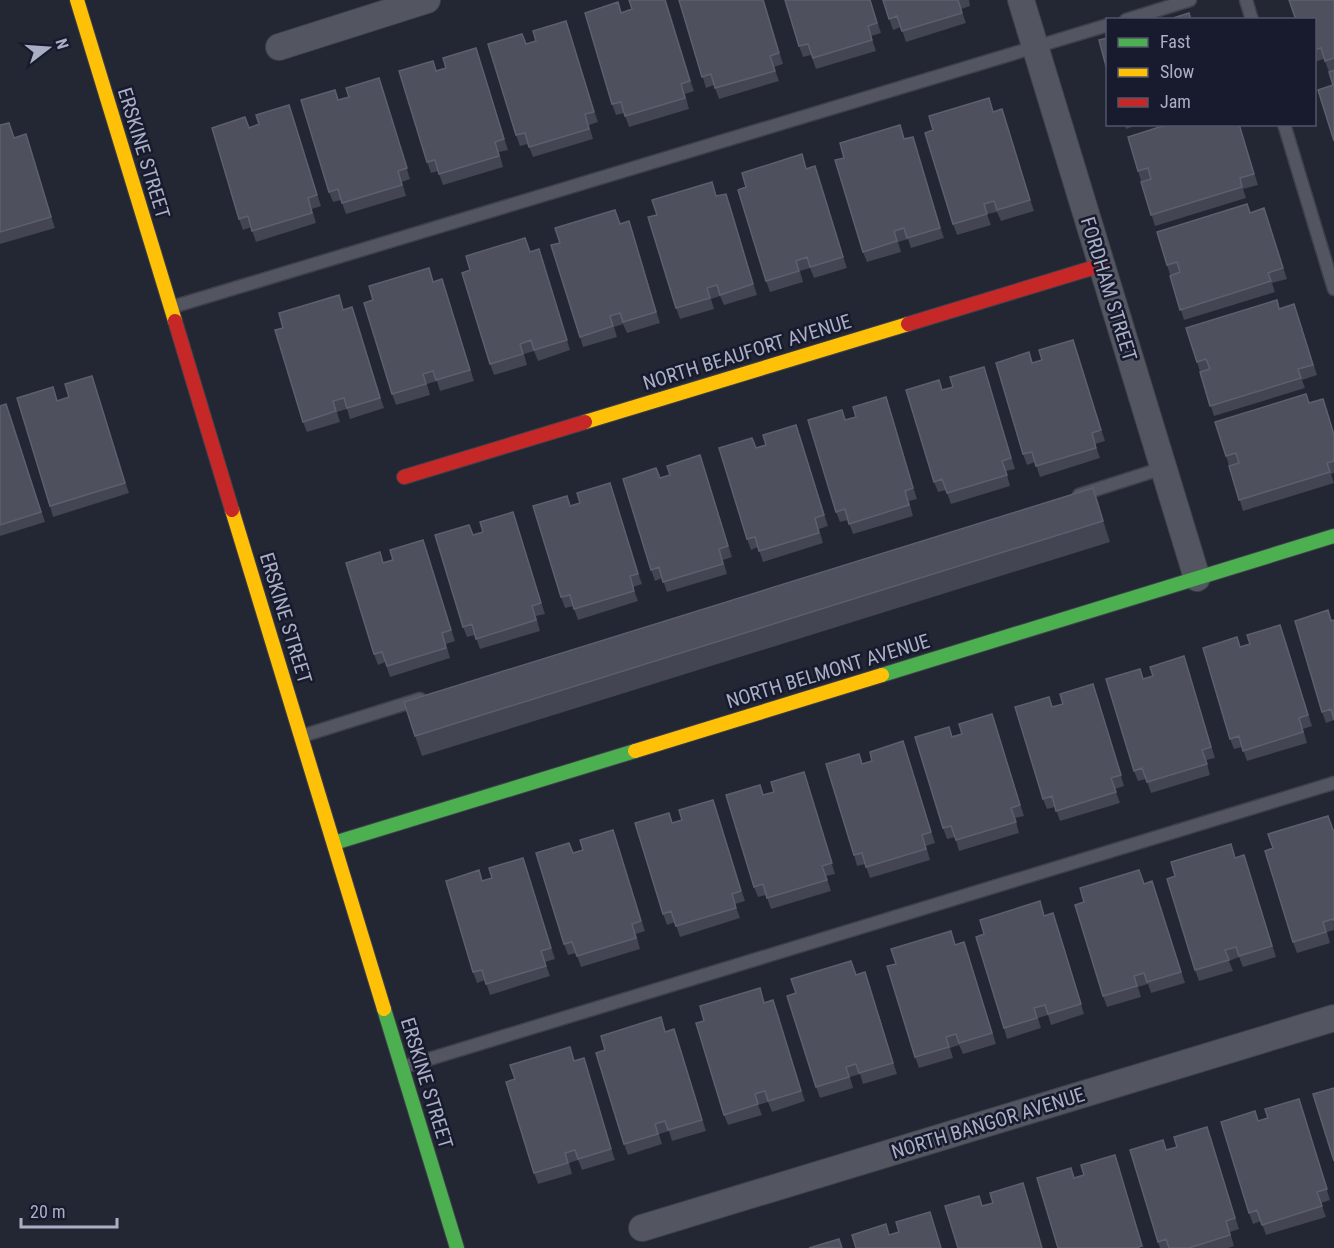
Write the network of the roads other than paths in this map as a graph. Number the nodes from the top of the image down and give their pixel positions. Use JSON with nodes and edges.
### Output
{"nodes":[{"id":1,"x":77,"y":0,"type":"edge"},
{"id":2,"x":427,"y":0,"type":"edge"},
{"id":3,"x":1021,"y":0,"type":"edge"},
{"id":4,"x":1190,"y":0,"type":"edge"},
{"id":5,"x":1246,"y":0,"type":"edge"},
{"id":6,"x":1132,"y":18,"type":"edge"},
{"id":7,"x":1251,"y":18,"type":"edge"},
{"id":8,"x":1106,"y":25,"type":"edge"},
{"id":9,"x":279,"y":46,"type":"dead end"},
{"id":10,"x":1035,"y":48,"type":"junction"},
{"id":11,"x":1285,"y":126,"type":"edge"},
{"id":12,"x":1102,"y":265,"type":"junction"},
{"id":13,"x":1334,"y":289,"type":"edge"},
{"id":14,"x":171,"y":307,"type":"junction"},
{"id":15,"x":1163,"y":468,"type":"junction"},
{"id":16,"x":404,"y":477,"type":"dead end"},
{"id":17,"x":1061,"y":500,"type":"edge"},
{"id":18,"x":1334,"y":536,"type":"edge"},
{"id":19,"x":1197,"y":578,"type":"junction"},
{"id":20,"x":438,"y":694,"type":"edge"},
{"id":21,"x":301,"y":736,"type":"junction"},
{"id":22,"x":1334,"y":783,"type":"edge"},
{"id":23,"x":334,"y":843,"type":"junction"},
{"id":24,"x":1334,"y":1018,"type":"edge"},
{"id":25,"x":402,"y":1067,"type":"junction"},
{"id":26,"x":642,"y":1228,"type":"dead end"},
{"id":27,"x":457,"y":1248,"type":"edge"}],
"edges":[{"from":1,"to":14,"type":"street","name":"ERSKINE STREET"},
{"from":2,"to":9,"type":"street"},
{"from":3,"to":10,"type":"street","name":"FORDHAM STREET"},
{"from":4,"to":6,"type":"lane"},
{"from":5,"to":7,"type":"lane"},
{"from":8,"to":10,"type":"lane"},
{"from":10,"to":12,"type":"street","name":"FORDHAM STREET"},
{"from":10,"to":14,"type":"lane"},
{"from":11,"to":13,"type":"lane"},
{"from":12,"to":15,"type":"street","name":"FORDHAM STREET"},
{"from":12,"to":16,"type":"street","name":"NORTH BEAUFORT AVENUE"},
{"from":14,"to":21,"type":"street","name":"ERSKINE STREET"},
{"from":15,"to":17,"type":"lane"},
{"from":15,"to":19,"type":"street","name":"FORDHAM STREET"},
{"from":18,"to":19,"type":"street","name":"NORTH BELMONT AVENUE"},
{"from":19,"to":23,"type":"street","name":"NORTH BELMONT AVENUE"},
{"from":20,"to":21,"type":"lane"},
{"from":21,"to":23,"type":"street","name":"ERSKINE STREET"},
{"from":22,"to":25,"type":"lane"},
{"from":23,"to":25,"type":"street","name":"ERSKINE STREET"},
{"from":24,"to":26,"type":"street","name":"NORTH BANGOR AVENUE"},
{"from":25,"to":27,"type":"street","name":"ERSKINE STREET"}]}
